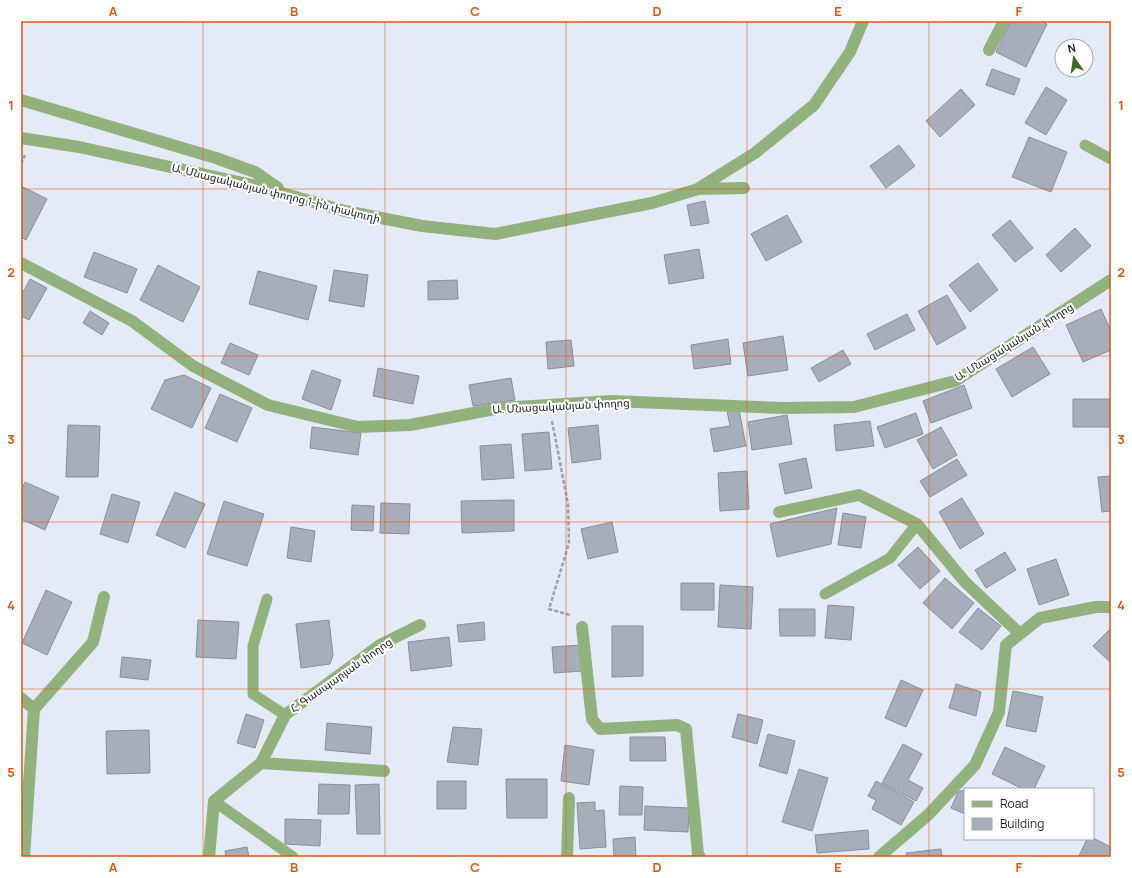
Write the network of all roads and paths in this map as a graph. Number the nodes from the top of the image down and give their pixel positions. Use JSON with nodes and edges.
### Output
{"nodes":[{"id":1,"x":863,"y":21,"type":"edge"},
{"id":2,"x":1004,"y":21,"type":"edge"},
{"id":3,"x":989,"y":50,"type":"dead end"},
{"id":4,"x":21,"y":100,"type":"edge"},
{"id":5,"x":21,"y":138,"type":"edge"},
{"id":6,"x":1085,"y":145,"type":"dead end"},
{"id":7,"x":1111,"y":159,"type":"edge"},
{"id":8,"x":744,"y":188,"type":"dead end"},
{"id":9,"x":698,"y":189,"type":"junction"},
{"id":10,"x":284,"y":193,"type":"junction"},
{"id":11,"x":21,"y":263,"type":"edge"},
{"id":12,"x":1111,"y":280,"type":"edge"},
{"id":13,"x":548,"y":405,"type":"junction"},
{"id":14,"x":779,"y":512,"type":"dead end"},
{"id":15,"x":917,"y":524,"type":"junction"},
{"id":16,"x":825,"y":594,"type":"dead end"},
{"id":17,"x":104,"y":597,"type":"dead end"},
{"id":18,"x":267,"y":599,"type":"dead end"},
{"id":19,"x":1111,"y":607,"type":"edge"},
{"id":20,"x":420,"y":624,"type":"dead end"},
{"id":21,"x":582,"y":627,"type":"joint"},
{"id":22,"x":1020,"y":634,"type":"junction"},
{"id":23,"x":21,"y":698,"type":"edge"},
{"id":24,"x":34,"y":709,"type":"junction"},
{"id":25,"x":285,"y":714,"type":"junction"},
{"id":26,"x":262,"y":763,"type":"junction"},
{"id":27,"x":384,"y":771,"type":"dead end"},
{"id":28,"x":569,"y":798,"type":"dead end"},
{"id":29,"x":214,"y":801,"type":"junction"},
{"id":30,"x":24,"y":857,"type":"edge"},
{"id":31,"x":209,"y":857,"type":"edge"},
{"id":32,"x":293,"y":857,"type":"edge"},
{"id":33,"x":567,"y":857,"type":"edge"},
{"id":34,"x":700,"y":857,"type":"edge"},
{"id":35,"x":879,"y":857,"type":"edge"}],
"edges":[{"from":1,"to":9,"type":"street"},
{"from":2,"to":3,"type":"street"},
{"from":4,"to":10,"type":"street"},
{"from":5,"to":10,"type":"street","name":"Ա. Մնացականյան փողոց 1-ին փակուղի"},
{"from":6,"to":7,"type":"lane"},
{"from":8,"to":9,"type":"street","name":"Ա. Մնացականյան փողոց 1-ին փակուղի"},
{"from":9,"to":10,"type":"street","name":"Ա. Մնացականյան փողոց 1-ին փակուղի"},
{"from":11,"to":13,"type":"street","name":"Ա. Մնացականյան փողոց"},
{"from":12,"to":13,"type":"street","name":"Ա. Մնացականյան փողոց"},
{"from":13,"to":21,"type":"path"},
{"from":14,"to":15,"type":"street"},
{"from":15,"to":16,"type":"lane"},
{"from":15,"to":22,"type":"street"},
{"from":17,"to":24,"type":"street"},
{"from":18,"to":25,"type":"lane"},
{"from":19,"to":22,"type":"street"},
{"from":20,"to":25,"type":"street","name":"Հ. Գասպարյան փողոց"},
{"from":21,"to":34,"type":"street"},
{"from":22,"to":35,"type":"street"},
{"from":23,"to":24,"type":"street"},
{"from":24,"to":30,"type":"street"},
{"from":25,"to":26,"type":"street","name":"Հ. Գասպարյան փողոց"},
{"from":26,"to":27,"type":"street"},
{"from":26,"to":29,"type":"street","name":"Հ. Գասպարյան փողոց"},
{"from":28,"to":33,"type":"street"},
{"from":29,"to":31,"type":"street"},
{"from":29,"to":32,"type":"lane"}]}
